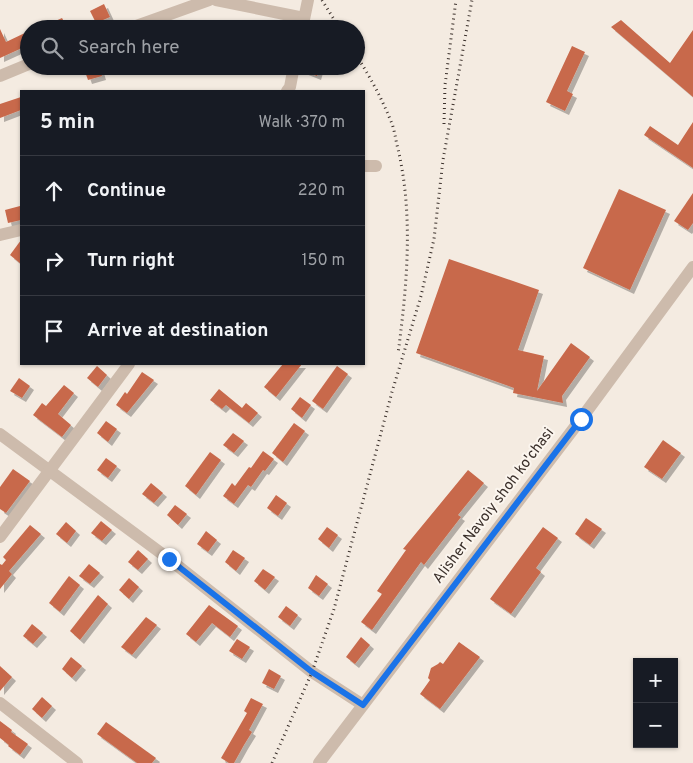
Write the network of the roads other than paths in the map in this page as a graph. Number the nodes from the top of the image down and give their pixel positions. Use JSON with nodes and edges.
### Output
{"nodes":[{"id":1,"x":208,"y":0,"type":"edge"},
{"id":2,"x":216,"y":0,"type":"edge"},
{"id":3,"x":308,"y":0,"type":"edge"},
{"id":4,"x":153,"y":20,"type":"edge"},
{"id":5,"x":288,"y":20,"type":"edge"},
{"id":6,"x":304,"y":20,"type":"edge"},
{"id":7,"x":20,"y":68,"type":"edge"},
{"id":8,"x":292,"y":75,"type":"edge"},
{"id":9,"x":0,"y":76,"type":"edge"},
{"id":10,"x":288,"y":90,"type":"edge"},
{"id":11,"x":20,"y":230,"type":"edge"},
{"id":12,"x":0,"y":235,"type":"edge"},
{"id":13,"x":693,"y":267,"type":"edge"},
{"id":14,"x":128,"y":365,"type":"edge"},
{"id":15,"x":0,"y":434,"type":"edge"},
{"id":16,"x":49,"y":472,"type":"junction"},
{"id":17,"x":0,"y":537,"type":"edge"},
{"id":18,"x":0,"y":703,"type":"edge"},
{"id":19,"x":363,"y":705,"type":"junction"},
{"id":20,"x":77,"y":763,"type":"edge"},
{"id":21,"x":320,"y":763,"type":"edge"}],
"edges":[{"from":1,"to":4,"type":"street"},
{"from":2,"to":5,"type":"street"},
{"from":3,"to":6,"type":"street"},
{"from":7,"to":9,"type":"street"},
{"from":8,"to":10,"type":"street"},
{"from":11,"to":12,"type":"street"},
{"from":13,"to":19,"type":"street","name":"Alisher Navoiy shoh ko'chasi"},
{"from":14,"to":16,"type":"street"},
{"from":15,"to":16,"type":"street"},
{"from":16,"to":17,"type":"street"},
{"from":16,"to":19,"type":"street"},
{"from":18,"to":20,"type":"street"},
{"from":19,"to":21,"type":"street","name":"Alisher Navoiy shoh ko'chasi"}]}
